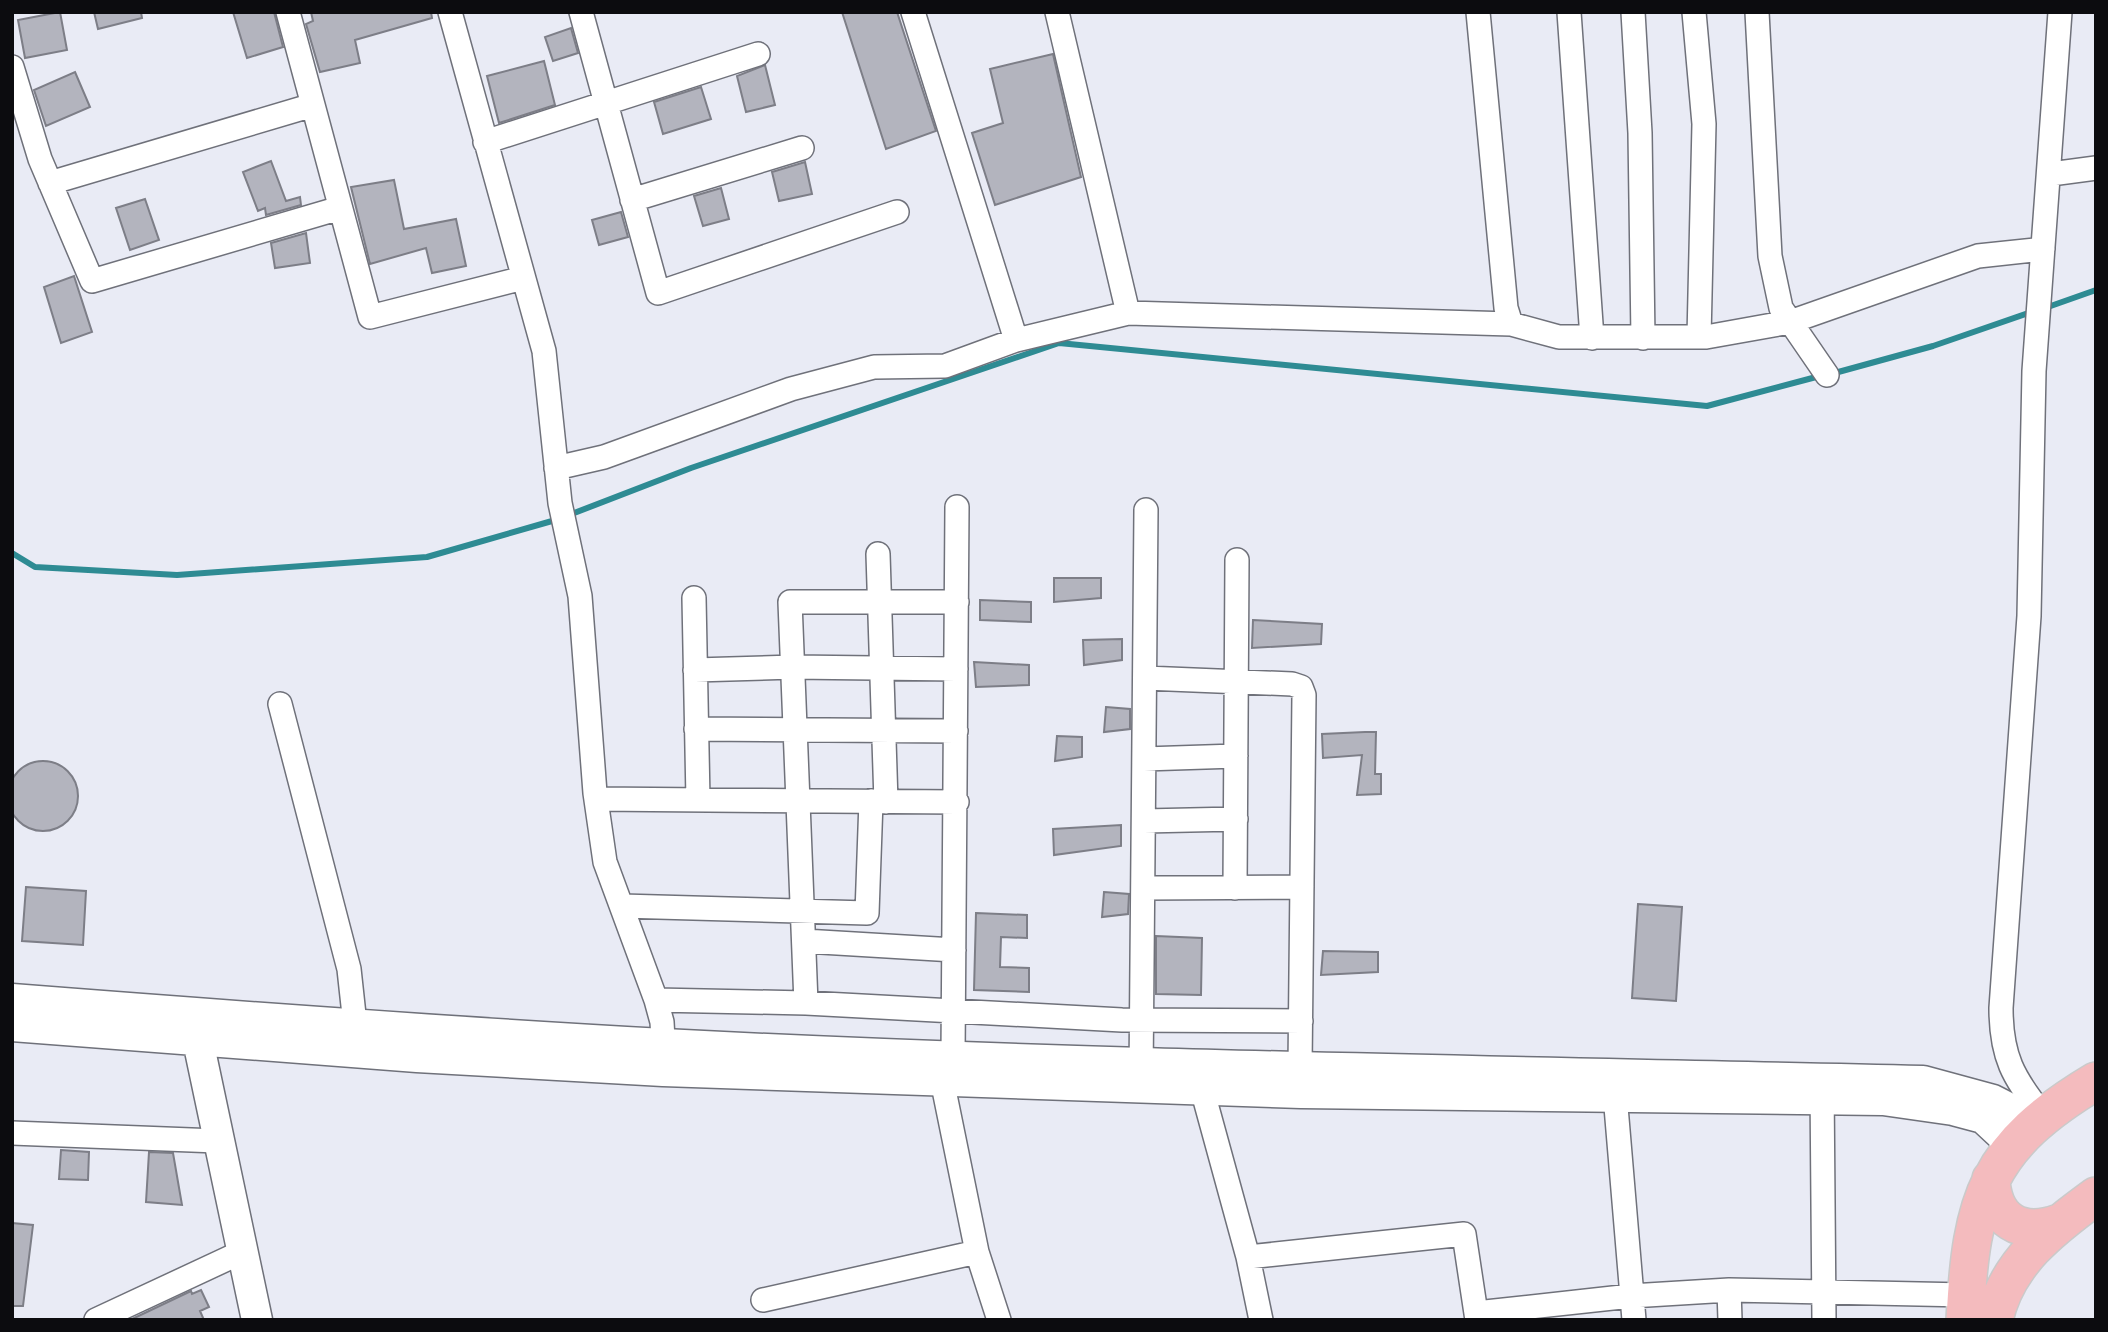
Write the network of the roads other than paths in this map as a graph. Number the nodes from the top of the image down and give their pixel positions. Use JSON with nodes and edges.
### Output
{"nodes":[{"id":1,"x":288,"y":12,"type":"edge"},
{"id":2,"x":450,"y":12,"type":"edge"},
{"id":3,"x":581,"y":12,"type":"edge"},
{"id":4,"x":913,"y":12,"type":"edge"},
{"id":5,"x":1058,"y":12,"type":"edge"},
{"id":6,"x":1478,"y":12,"type":"edge"},
{"id":7,"x":1569,"y":12,"type":"edge"},
{"id":8,"x":1633,"y":12,"type":"edge"},
{"id":9,"x":1694,"y":12,"type":"edge"},
{"id":10,"x":1757,"y":12,"type":"edge"},
{"id":11,"x":2060,"y":12,"type":"edge"},
{"id":12,"x":758,"y":54,"type":"dead end"},
{"id":13,"x":12,"y":67,"type":"edge"},
{"id":14,"x":606,"y":103,"type":"junction"},
{"id":15,"x":313,"y":105,"type":"junction"},
{"id":16,"x":485,"y":142,"type":"junction"},
{"id":17,"x":802,"y":148,"type":"dead end"},
{"id":18,"x":2096,"y":168,"type":"edge"},
{"id":19,"x":2050,"y":174,"type":"junction"},
{"id":20,"x":50,"y":183,"type":"junction"},
{"id":21,"x":632,"y":200,"type":"junction"},
{"id":22,"x":341,"y":208,"type":"junction"},
{"id":23,"x":897,"y":212,"type":"dead end"},
{"id":24,"x":2043,"y":249,"type":"junction"},
{"id":25,"x":523,"y":278,"type":"junction"},
{"id":26,"x":1128,"y":313,"type":"junction"},
{"id":27,"x":1790,"y":322,"type":"junction"},
{"id":28,"x":1511,"y":324,"type":"junction"},
{"id":29,"x":1699,"y":337,"type":"junction"},
{"id":30,"x":1592,"y":338,"type":"junction"},
{"id":31,"x":1643,"y":338,"type":"junction"},
{"id":32,"x":1016,"y":340,"type":"junction"},
{"id":33,"x":1827,"y":375,"type":"dead end"},
{"id":34,"x":556,"y":468,"type":"junction"},
{"id":35,"x":957,"y":507,"type":"dead end"},
{"id":36,"x":1146,"y":510,"type":"dead end"},
{"id":37,"x":878,"y":554,"type":"dead end"},
{"id":38,"x":1237,"y":560,"type":"dead end"},
{"id":39,"x":694,"y":598,"type":"dead end"},
{"id":40,"x":879,"y":602,"type":"junction"},
{"id":41,"x":957,"y":602,"type":"junction"},
{"id":42,"x":793,"y":667,"type":"junction"},
{"id":43,"x":881,"y":668,"type":"junction"},
{"id":44,"x":956,"y":669,"type":"junction"},
{"id":45,"x":695,"y":670,"type":"junction"},
{"id":46,"x":1145,"y":678,"type":"junction"},
{"id":47,"x":1236,"y":682,"type":"junction"},
{"id":48,"x":280,"y":704,"type":"dead end"},
{"id":49,"x":696,"y":729,"type":"junction"},
{"id":50,"x":795,"y":729,"type":"junction"},
{"id":51,"x":883,"y":730,"type":"junction"},
{"id":52,"x":956,"y":731,"type":"junction"},
{"id":53,"x":1236,"y":756,"type":"junction"},
{"id":54,"x":1144,"y":758,"type":"junction"},
{"id":55,"x":596,"y":799,"type":"junction"},
{"id":56,"x":698,"y":800,"type":"junction"},
{"id":57,"x":798,"y":801,"type":"junction"},
{"id":58,"x":878,"y":802,"type":"junction"},
{"id":59,"x":957,"y":802,"type":"junction"},
{"id":60,"x":1236,"y":819,"type":"junction"},
{"id":61,"x":1144,"y":821,"type":"junction"},
{"id":62,"x":1302,"y":887,"type":"junction"},
{"id":63,"x":1144,"y":888,"type":"junction"},
{"id":64,"x":1235,"y":888,"type":"junction"},
{"id":65,"x":622,"y":906,"type":"junction"},
{"id":66,"x":802,"y":911,"type":"junction"},
{"id":67,"x":804,"y":941,"type":"junction"},
{"id":68,"x":954,"y":950,"type":"junction"},
{"id":69,"x":12,"y":999,"type":"edge"},
{"id":70,"x":656,"y":1000,"type":"junction"},
{"id":71,"x":806,"y":1003,"type":"junction"},
{"id":72,"x":953,"y":1012,"type":"junction"},
{"id":73,"x":1143,"y":1020,"type":"junction"},
{"id":74,"x":1301,"y":1021,"type":"junction"},
{"id":75,"x":355,"y":1024,"type":"junction"},
{"id":76,"x":12,"y":1026,"type":"edge"},
{"id":77,"x":195,"y":1027,"type":"junction"},
{"id":78,"x":664,"y":1057,"type":"junction"},
{"id":79,"x":1300,"y":1067,"type":"junction"},
{"id":80,"x":947,"y":1068,"type":"junction"},
{"id":81,"x":1141,"y":1074,"type":"junction"},
{"id":82,"x":1202,"y":1077,"type":"junction"},
{"id":83,"x":2096,"y":1082,"type":"edge"},
{"id":84,"x":1615,"y":1086,"type":"junction"},
{"id":85,"x":1822,"y":1090,"type":"junction"},
{"id":86,"x":2096,"y":1105,"type":"edge"},
{"id":87,"x":2030,"y":1127,"type":"junction"},
{"id":88,"x":12,"y":1133,"type":"edge"},
{"id":89,"x":217,"y":1141,"type":"junction"},
{"id":90,"x":1991,"y":1178,"type":"junction"},
{"id":91,"x":2096,"y":1196,"type":"edge"},
{"id":92,"x":2059,"y":1223,"type":"junction"},
{"id":93,"x":244,"y":1251,"type":"junction"},
{"id":94,"x":977,"y":1252,"type":"junction"},
{"id":95,"x":1248,"y":1257,"type":"junction"},
{"id":96,"x":1729,"y":1290,"type":"junction"},
{"id":97,"x":1825,"y":1291,"type":"junction"},
{"id":98,"x":1631,"y":1296,"type":"junction"},
{"id":99,"x":762,"y":1300,"type":"dead end"},
{"id":100,"x":1966,"y":1308,"type":"edge"},
{"id":101,"x":1476,"y":1316,"type":"edge"},
{"id":102,"x":96,"y":1320,"type":"edge"},
{"id":103,"x":257,"y":1320,"type":"edge"},
{"id":104,"x":999,"y":1320,"type":"edge"},
{"id":105,"x":1261,"y":1320,"type":"edge"},
{"id":106,"x":1634,"y":1320,"type":"edge"},
{"id":107,"x":1730,"y":1320,"type":"edge"},
{"id":108,"x":1824,"y":1320,"type":"edge"},
{"id":109,"x":1994,"y":1320,"type":"edge"}],
"edges":[{"from":1,"to":15,"type":"street"},
{"from":2,"to":16,"type":"street"},
{"from":3,"to":14,"type":"street"},
{"from":4,"to":32,"type":"street"},
{"from":5,"to":26,"type":"street"},
{"from":6,"to":28,"type":"street"},
{"from":7,"to":30,"type":"street"},
{"from":8,"to":31,"type":"street"},
{"from":9,"to":29,"type":"street"},
{"from":10,"to":27,"type":"street"},
{"from":11,"to":19,"type":"street"},
{"from":12,"to":14,"type":"street"},
{"from":13,"to":20,"type":"street"},
{"from":14,"to":16,"type":"street"},
{"from":14,"to":21,"type":"street"},
{"from":15,"to":20,"type":"street"},
{"from":15,"to":22,"type":"street"},
{"from":16,"to":25,"type":"street"},
{"from":17,"to":21,"type":"street"},
{"from":18,"to":19,"type":"street"},
{"from":19,"to":24,"type":"street"},
{"from":20,"to":22,"type":"street"},
{"from":21,"to":23,"type":"street"},
{"from":22,"to":25,"type":"street"},
{"from":24,"to":27,"type":"street"},
{"from":24,"to":87,"type":"street"},
{"from":25,"to":34,"type":"street"},
{"from":26,"to":28,"type":"street"},
{"from":26,"to":32,"type":"street"},
{"from":27,"to":29,"type":"street"},
{"from":27,"to":33,"type":"street"},
{"from":28,"to":30,"type":"street"},
{"from":29,"to":31,"type":"street"},
{"from":30,"to":31,"type":"street"},
{"from":32,"to":34,"type":"street"},
{"from":34,"to":55,"type":"street"},
{"from":35,"to":41,"type":"street"},
{"from":36,"to":46,"type":"street"},
{"from":37,"to":40,"type":"street"},
{"from":38,"to":47,"type":"street"},
{"from":39,"to":45,"type":"street"},
{"from":40,"to":41,"type":"street"},
{"from":40,"to":42,"type":"street"},
{"from":40,"to":43,"type":"street"},
{"from":41,"to":44,"type":"street"},
{"from":42,"to":43,"type":"street"},
{"from":42,"to":45,"type":"street"},
{"from":42,"to":50,"type":"street"},
{"from":43,"to":44,"type":"street"},
{"from":43,"to":51,"type":"street"},
{"from":44,"to":52,"type":"street"},
{"from":45,"to":49,"type":"street"},
{"from":46,"to":47,"type":"street"},
{"from":46,"to":54,"type":"street"},
{"from":47,"to":53,"type":"street"},
{"from":47,"to":62,"type":"street"},
{"from":48,"to":75,"type":"street"},
{"from":49,"to":50,"type":"street"},
{"from":49,"to":56,"type":"street"},
{"from":50,"to":51,"type":"street"},
{"from":50,"to":57,"type":"street"},
{"from":51,"to":52,"type":"street"},
{"from":51,"to":58,"type":"street"},
{"from":52,"to":59,"type":"street"},
{"from":53,"to":54,"type":"street"},
{"from":53,"to":60,"type":"street"},
{"from":54,"to":61,"type":"street"},
{"from":55,"to":56,"type":"street"},
{"from":55,"to":65,"type":"street"},
{"from":56,"to":57,"type":"street"},
{"from":57,"to":58,"type":"street"},
{"from":57,"to":66,"type":"street"},
{"from":58,"to":59,"type":"street"},
{"from":58,"to":66,"type":"street"},
{"from":59,"to":68,"type":"street"},
{"from":60,"to":61,"type":"street"},
{"from":60,"to":64,"type":"street"},
{"from":61,"to":63,"type":"street"},
{"from":62,"to":64,"type":"street"},
{"from":62,"to":74,"type":"street"},
{"from":63,"to":64,"type":"street"},
{"from":63,"to":73,"type":"street"},
{"from":65,"to":66,"type":"street"},
{"from":65,"to":70,"type":"street"},
{"from":66,"to":67,"type":"street"},
{"from":67,"to":68,"type":"street"},
{"from":67,"to":71,"type":"street"},
{"from":68,"to":72,"type":"street"},
{"from":69,"to":77,"type":"street"},
{"from":70,"to":71,"type":"street"},
{"from":70,"to":78,"type":"street"},
{"from":71,"to":72,"type":"street"},
{"from":72,"to":73,"type":"street"},
{"from":72,"to":80,"type":"street"},
{"from":73,"to":74,"type":"street"},
{"from":73,"to":81,"type":"street"},
{"from":74,"to":79,"type":"street"},
{"from":75,"to":77,"type":"street"},
{"from":75,"to":78,"type":"street"},
{"from":76,"to":77,"type":"street"},
{"from":77,"to":78,"type":"street"},
{"from":77,"to":89,"type":"street"},
{"from":78,"to":80,"type":"street"},
{"from":79,"to":82,"type":"street"},
{"from":79,"to":84,"type":"street"},
{"from":80,"to":81,"type":"street"},
{"from":80,"to":94,"type":"street"},
{"from":81,"to":82,"type":"street"},
{"from":82,"to":84,"type":"street"},
{"from":82,"to":95,"type":"street"},
{"from":83,"to":87,"type":"main road"},
{"from":84,"to":85,"type":"street"},
{"from":84,"to":98,"type":"street"},
{"from":85,"to":87,"type":"street"},
{"from":85,"to":97,"type":"street"},
{"from":86,"to":87,"type":"main road"},
{"from":87,"to":90,"type":"main road"},
{"from":88,"to":89,"type":"street"},
{"from":89,"to":93,"type":"street"},
{"from":90,"to":92,"type":"main road"},
{"from":90,"to":100,"type":"main road"},
{"from":91,"to":92,"type":"main road"},
{"from":92,"to":109,"type":"main road"},
{"from":93,"to":102,"type":"street"},
{"from":93,"to":103,"type":"street"},
{"from":94,"to":99,"type":"street"},
{"from":94,"to":104,"type":"street"},
{"from":95,"to":101,"type":"street"},
{"from":95,"to":105,"type":"street"},
{"from":96,"to":97,"type":"street"},
{"from":96,"to":98,"type":"street"},
{"from":96,"to":107,"type":"street"},
{"from":97,"to":100,"type":"street"},
{"from":97,"to":108,"type":"street"},
{"from":98,"to":101,"type":"street"},
{"from":98,"to":106,"type":"street"}]}
